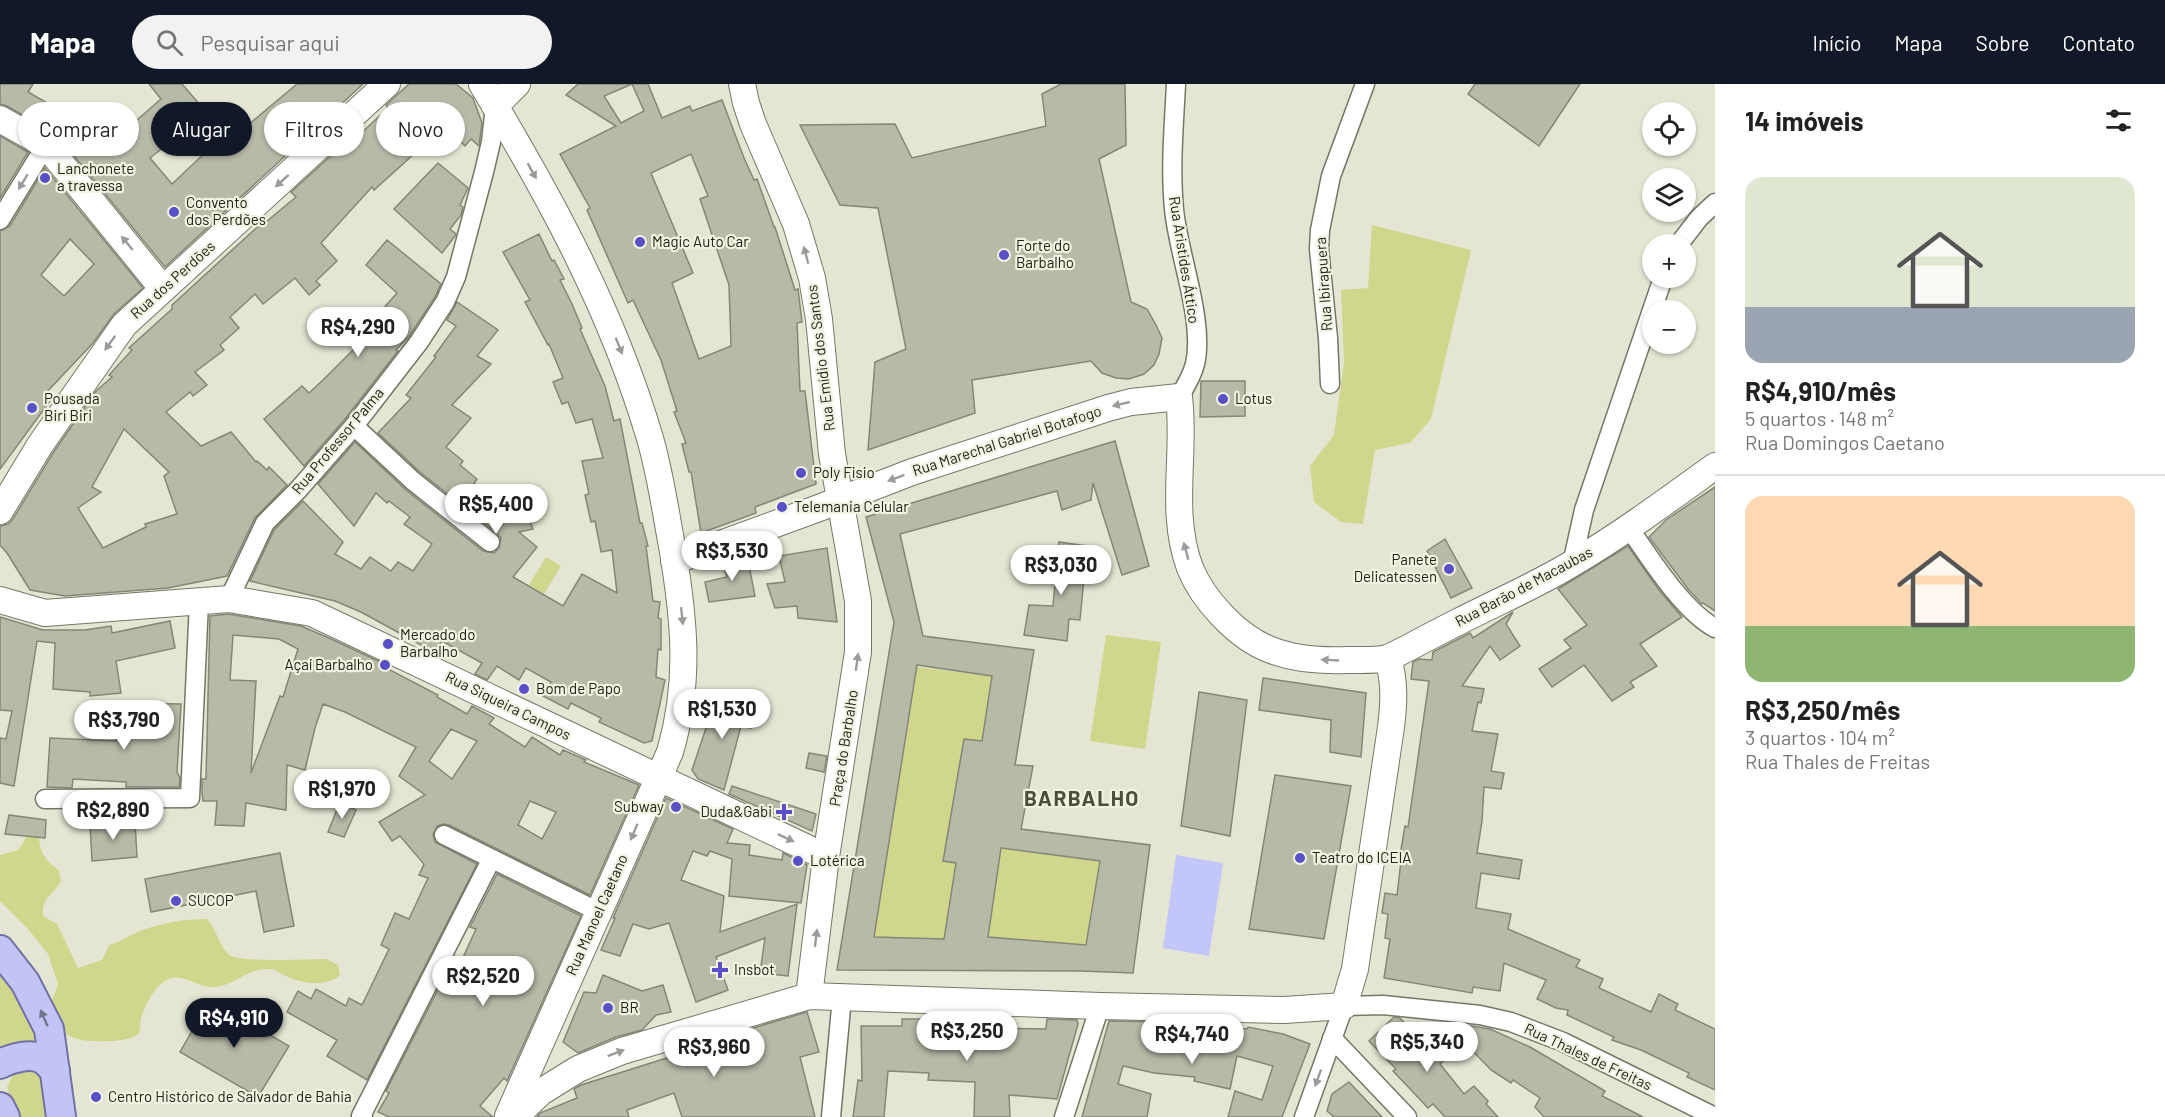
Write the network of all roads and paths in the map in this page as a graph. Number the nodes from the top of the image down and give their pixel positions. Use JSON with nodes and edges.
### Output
{"nodes":[{"id":1,"x":387,"y":84,"type":"edge"},
{"id":2,"x":517,"y":84,"type":"edge"},
{"id":3,"x":742,"y":84,"type":"edge"},
{"id":4,"x":1176,"y":84,"type":"edge"},
{"id":5,"x":1365,"y":84,"type":"edge"},
{"id":6,"x":489,"y":95,"type":"edge"},
{"id":7,"x":0,"y":118,"type":"edge"},
{"id":8,"x":18,"y":128,"type":"edge"},
{"id":9,"x":39,"y":156,"type":"edge"},
{"id":10,"x":56,"y":156,"type":"edge"},
{"id":11,"x":1715,"y":202,"type":"edge"},
{"id":12,"x":0,"y":220,"type":"edge"},
{"id":13,"x":1687,"y":234,"type":"edge"},
{"id":14,"x":1660,"y":288,"type":"edge"},
{"id":15,"x":163,"y":289,"type":"junction"},
{"id":16,"x":1330,"y":384,"type":"dead end"},
{"id":17,"x":1179,"y":397,"type":"junction"},
{"id":18,"x":354,"y":426,"type":"junction"},
{"id":19,"x":1715,"y":466,"type":"edge"},
{"id":20,"x":840,"y":500,"type":"junction"},
{"id":21,"x":0,"y":510,"type":"edge"},
{"id":22,"x":1629,"y":528,"type":"junction"},
{"id":23,"x":490,"y":542,"type":"dead end"},
{"id":24,"x":674,"y":561,"type":"junction"},
{"id":25,"x":1572,"y":564,"type":"junction"},
{"id":26,"x":229,"y":599,"type":"junction"},
{"id":27,"x":0,"y":600,"type":"edge"},
{"id":28,"x":200,"y":602,"type":"junction"},
{"id":29,"x":1715,"y":628,"type":"edge"},
{"id":30,"x":1388,"y":658,"type":"junction"},
{"id":31,"x":657,"y":778,"type":"junction"},
{"id":32,"x":45,"y":799,"type":"dead end"},
{"id":33,"x":444,"y":835,"type":"dead end"},
{"id":34,"x":826,"y":857,"type":"junction"},
{"id":35,"x":491,"y":860,"type":"junction"},
{"id":36,"x":599,"y":912,"type":"junction"},
{"id":37,"x":0,"y":950,"type":"edge"},
{"id":38,"x":808,"y":996,"type":"junction"},
{"id":39,"x":842,"y":997,"type":"junction"},
{"id":40,"x":1100,"y":1006,"type":"junction"},
{"id":41,"x":1344,"y":1006,"type":"junction"},
{"id":42,"x":1332,"y":1038,"type":"junction"},
{"id":43,"x":540,"y":1047,"type":"junction"},
{"id":44,"x":0,"y":1064,"type":"edge"},
{"id":45,"x":578,"y":1069,"type":"junction"},
{"id":46,"x":55,"y":1071,"type":"junction"},
{"id":47,"x":0,"y":1107,"type":"edge"},
{"id":48,"x":362,"y":1116,"type":"edge"},
{"id":49,"x":5,"y":1117,"type":"edge"},
{"id":50,"x":61,"y":1117,"type":"edge"},
{"id":51,"x":507,"y":1117,"type":"edge"},
{"id":52,"x":514,"y":1117,"type":"edge"},
{"id":53,"x":831,"y":1117,"type":"edge"},
{"id":54,"x":1064,"y":1117,"type":"edge"},
{"id":55,"x":1304,"y":1117,"type":"edge"},
{"id":56,"x":1407,"y":1117,"type":"edge"},
{"id":57,"x":1715,"y":1117,"type":"edge"}],
"edges":[{"from":1,"to":15,"type":"street","name":"Rua dos Perdões","one_way":true},
{"from":2,"to":6,"type":"street"},
{"from":20,"to":3,"type":"street","name":"Rua Emídio dos Santos","one_way":true},
{"from":4,"to":17,"type":"street","name":"Rua Aristides Áttico"},
{"from":5,"to":16,"type":"street","name":"Rua Ibirapuera"},
{"from":6,"to":18,"type":"street","name":"Rua Professor Palma"},
{"from":6,"to":24,"type":"street","name":"Rua Manoel Caetano","one_way":true},
{"from":7,"to":8,"type":"street"},
{"from":9,"to":12,"type":"street","one_way":true},
{"from":15,"to":10,"type":"street","one_way":true},
{"from":11,"to":13,"type":"street"},
{"from":14,"to":25,"type":"street"},
{"from":15,"to":21,"type":"street","name":"Rua dos Perdões","one_way":true},
{"from":17,"to":20,"type":"street","name":"Rua Marechal Gabriel Botafogo","one_way":true},
{"from":30,"to":17,"type":"street","one_way":true},
{"from":18,"to":23,"type":"street"},
{"from":18,"to":26,"type":"street","name":"Rua Professor Palma"},
{"from":19,"to":22,"type":"street","name":"Rua Barão de Macaubas"},
{"from":20,"to":24,"type":"street","name":"Rua Marechal Gabriel Botafogo"},
{"from":34,"to":20,"type":"street","name":"Praça do Barbalho","one_way":true},
{"from":22,"to":25,"type":"street","name":"Rua Barão de Macaubas"},
{"from":22,"to":29,"type":"street"},
{"from":24,"to":31,"type":"street","name":"Rua Manoel Caetano","one_way":true},
{"from":25,"to":30,"type":"street","name":"Rua Barão de Macaubas"},
{"from":26,"to":28,"type":"street","name":"Rua Siqueira Campos"},
{"from":26,"to":31,"type":"street","name":"Rua Siqueira Campos"},
{"from":27,"to":28,"type":"street","name":"Rua Siqueira Campos"},
{"from":28,"to":32,"type":"street"},
{"from":30,"to":41,"type":"street"},
{"from":31,"to":34,"type":"street","name":"Rua Siqueira Campos","one_way":true},
{"from":31,"to":36,"type":"street","name":"Rua Manoel Caetano","one_way":true},
{"from":33,"to":35,"type":"street"},
{"from":38,"to":34,"type":"street","name":"Praça do Barbalho","one_way":true},
{"from":35,"to":36,"type":"street"},
{"from":35,"to":48,"type":"street"},
{"from":36,"to":43,"type":"street","name":"Rua Manoel Caetano"},
{"from":46,"to":37,"type":"main road","one_way":true},
{"from":38,"to":39,"type":"street","name":"Rua Thales de Freitas"},
{"from":45,"to":38,"type":"street","name":"Rua Thales de Freitas","one_way":true},
{"from":39,"to":40,"type":"street","name":"Rua Thales de Freitas"},
{"from":39,"to":53,"type":"street"},
{"from":40,"to":41,"type":"street","name":"Rua Thales de Freitas"},
{"from":40,"to":54,"type":"street"},
{"from":41,"to":42,"type":"street"},
{"from":41,"to":57,"type":"street","name":"Rua Thales de Freitas"},
{"from":42,"to":55,"type":"street","one_way":true},
{"from":42,"to":56,"type":"street"},
{"from":43,"to":45,"type":"street"},
{"from":43,"to":51,"type":"street","name":"Rua Manoel Caetano"},
{"from":44,"to":46,"type":"main road"},
{"from":45,"to":52,"type":"street","name":"Rua Thales de Freitas"},
{"from":46,"to":50,"type":"main road"},
{"from":47,"to":49,"type":"main road"}]}
